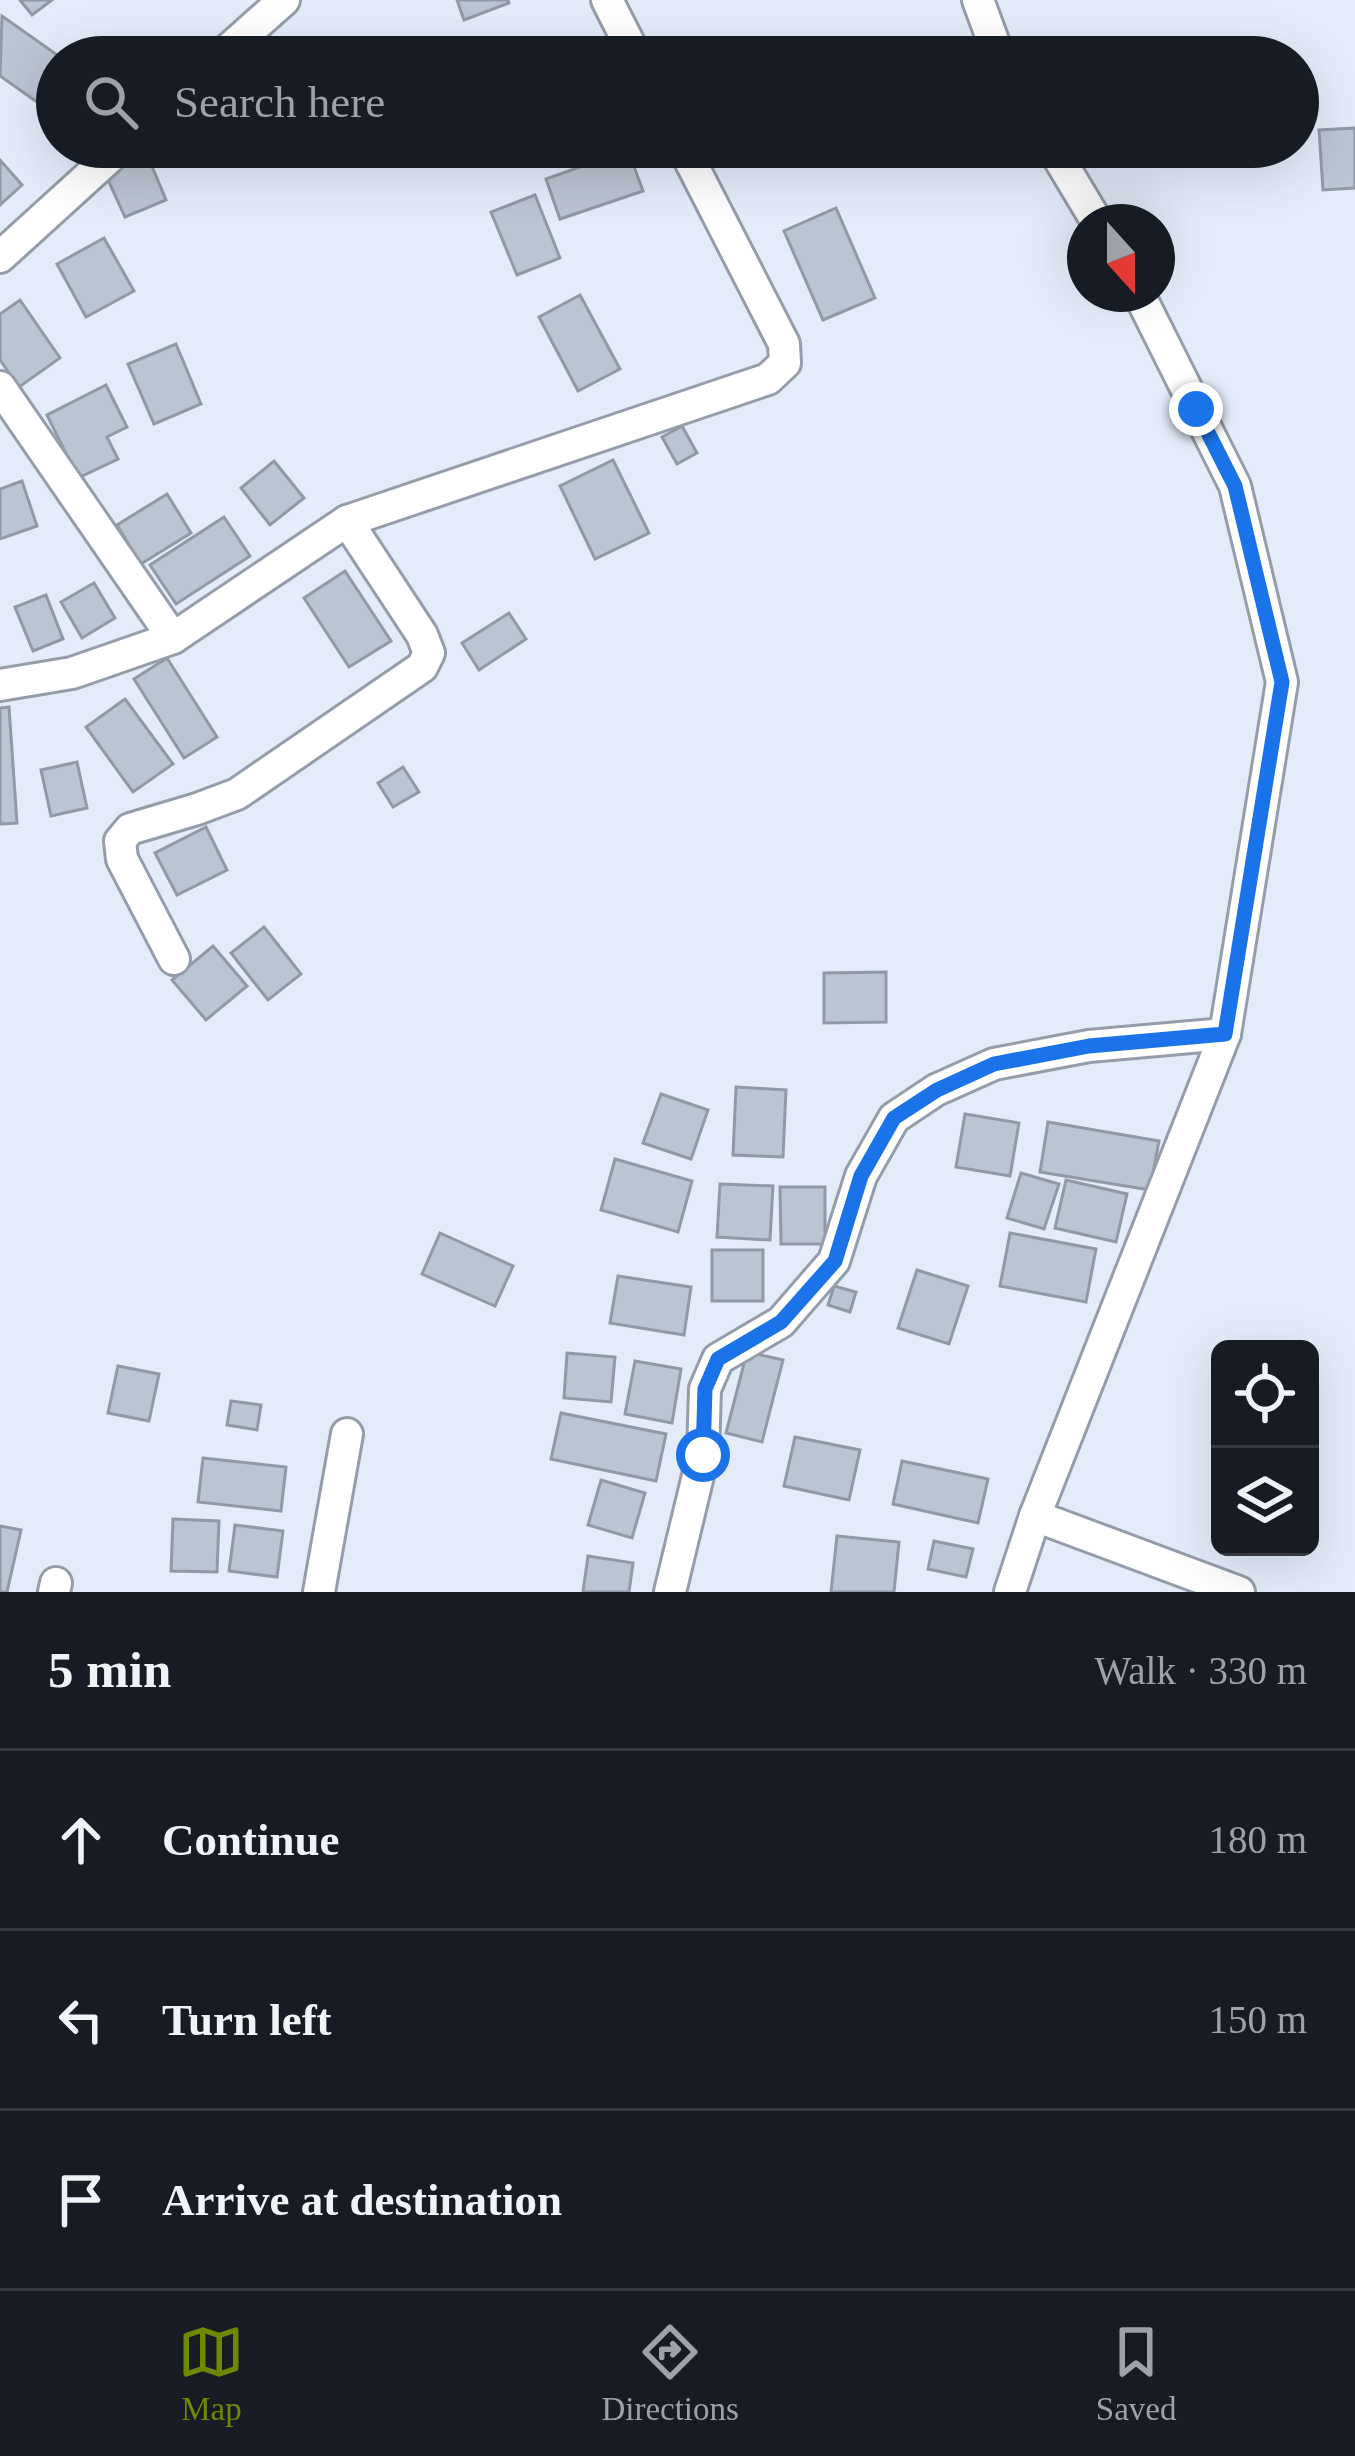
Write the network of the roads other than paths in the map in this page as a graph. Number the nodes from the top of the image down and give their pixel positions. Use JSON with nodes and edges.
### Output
{"nodes":[{"id":1,"x":284,"y":0,"type":"edge"},
{"id":2,"x":607,"y":0,"type":"edge"},
{"id":3,"x":978,"y":0,"type":"edge"},
{"id":4,"x":244,"y":36,"type":"edge"},
{"id":5,"x":626,"y":36,"type":"edge"},
{"id":6,"x":991,"y":36,"type":"edge"},
{"id":7,"x":98,"y":168,"type":"edge"},
{"id":8,"x":693,"y":168,"type":"edge"},
{"id":9,"x":1065,"y":168,"type":"edge"},
{"id":10,"x":1086,"y":204,"type":"edge"},
{"id":11,"x":0,"y":257,"type":"edge"},
{"id":12,"x":1148,"y":312,"type":"edge"},
{"id":13,"x":0,"y":387,"type":"edge"},
{"id":14,"x":347,"y":521,"type":"junction"},
{"id":15,"x":173,"y":638,"type":"junction"},
{"id":16,"x":0,"y":685,"type":"edge"},
{"id":17,"x":174,"y":959,"type":"dead end"},
{"id":18,"x":1225,"y":1034,"type":"junction"},
{"id":19,"x":347,"y":1434,"type":"dead end"},
{"id":20,"x":1036,"y":1516,"type":"junction"},
{"id":21,"x":319,"y":1592,"type":"edge"},
{"id":22,"x":670,"y":1592,"type":"edge"},
{"id":23,"x":1010,"y":1592,"type":"edge"},
{"id":24,"x":1239,"y":1592,"type":"edge"}],
"edges":[{"from":1,"to":4,"type":"street"},
{"from":2,"to":5,"type":"street"},
{"from":3,"to":6,"type":"street"},
{"from":7,"to":11,"type":"street"},
{"from":8,"to":14,"type":"street"},
{"from":9,"to":10,"type":"street"},
{"from":12,"to":18,"type":"street"},
{"from":13,"to":15,"type":"street"},
{"from":14,"to":15,"type":"street"},
{"from":14,"to":17,"type":"street"},
{"from":15,"to":16,"type":"street"},
{"from":18,"to":20,"type":"street"},
{"from":18,"to":22,"type":"street"},
{"from":19,"to":21,"type":"street"},
{"from":20,"to":23,"type":"street"},
{"from":20,"to":24,"type":"street"}]}
